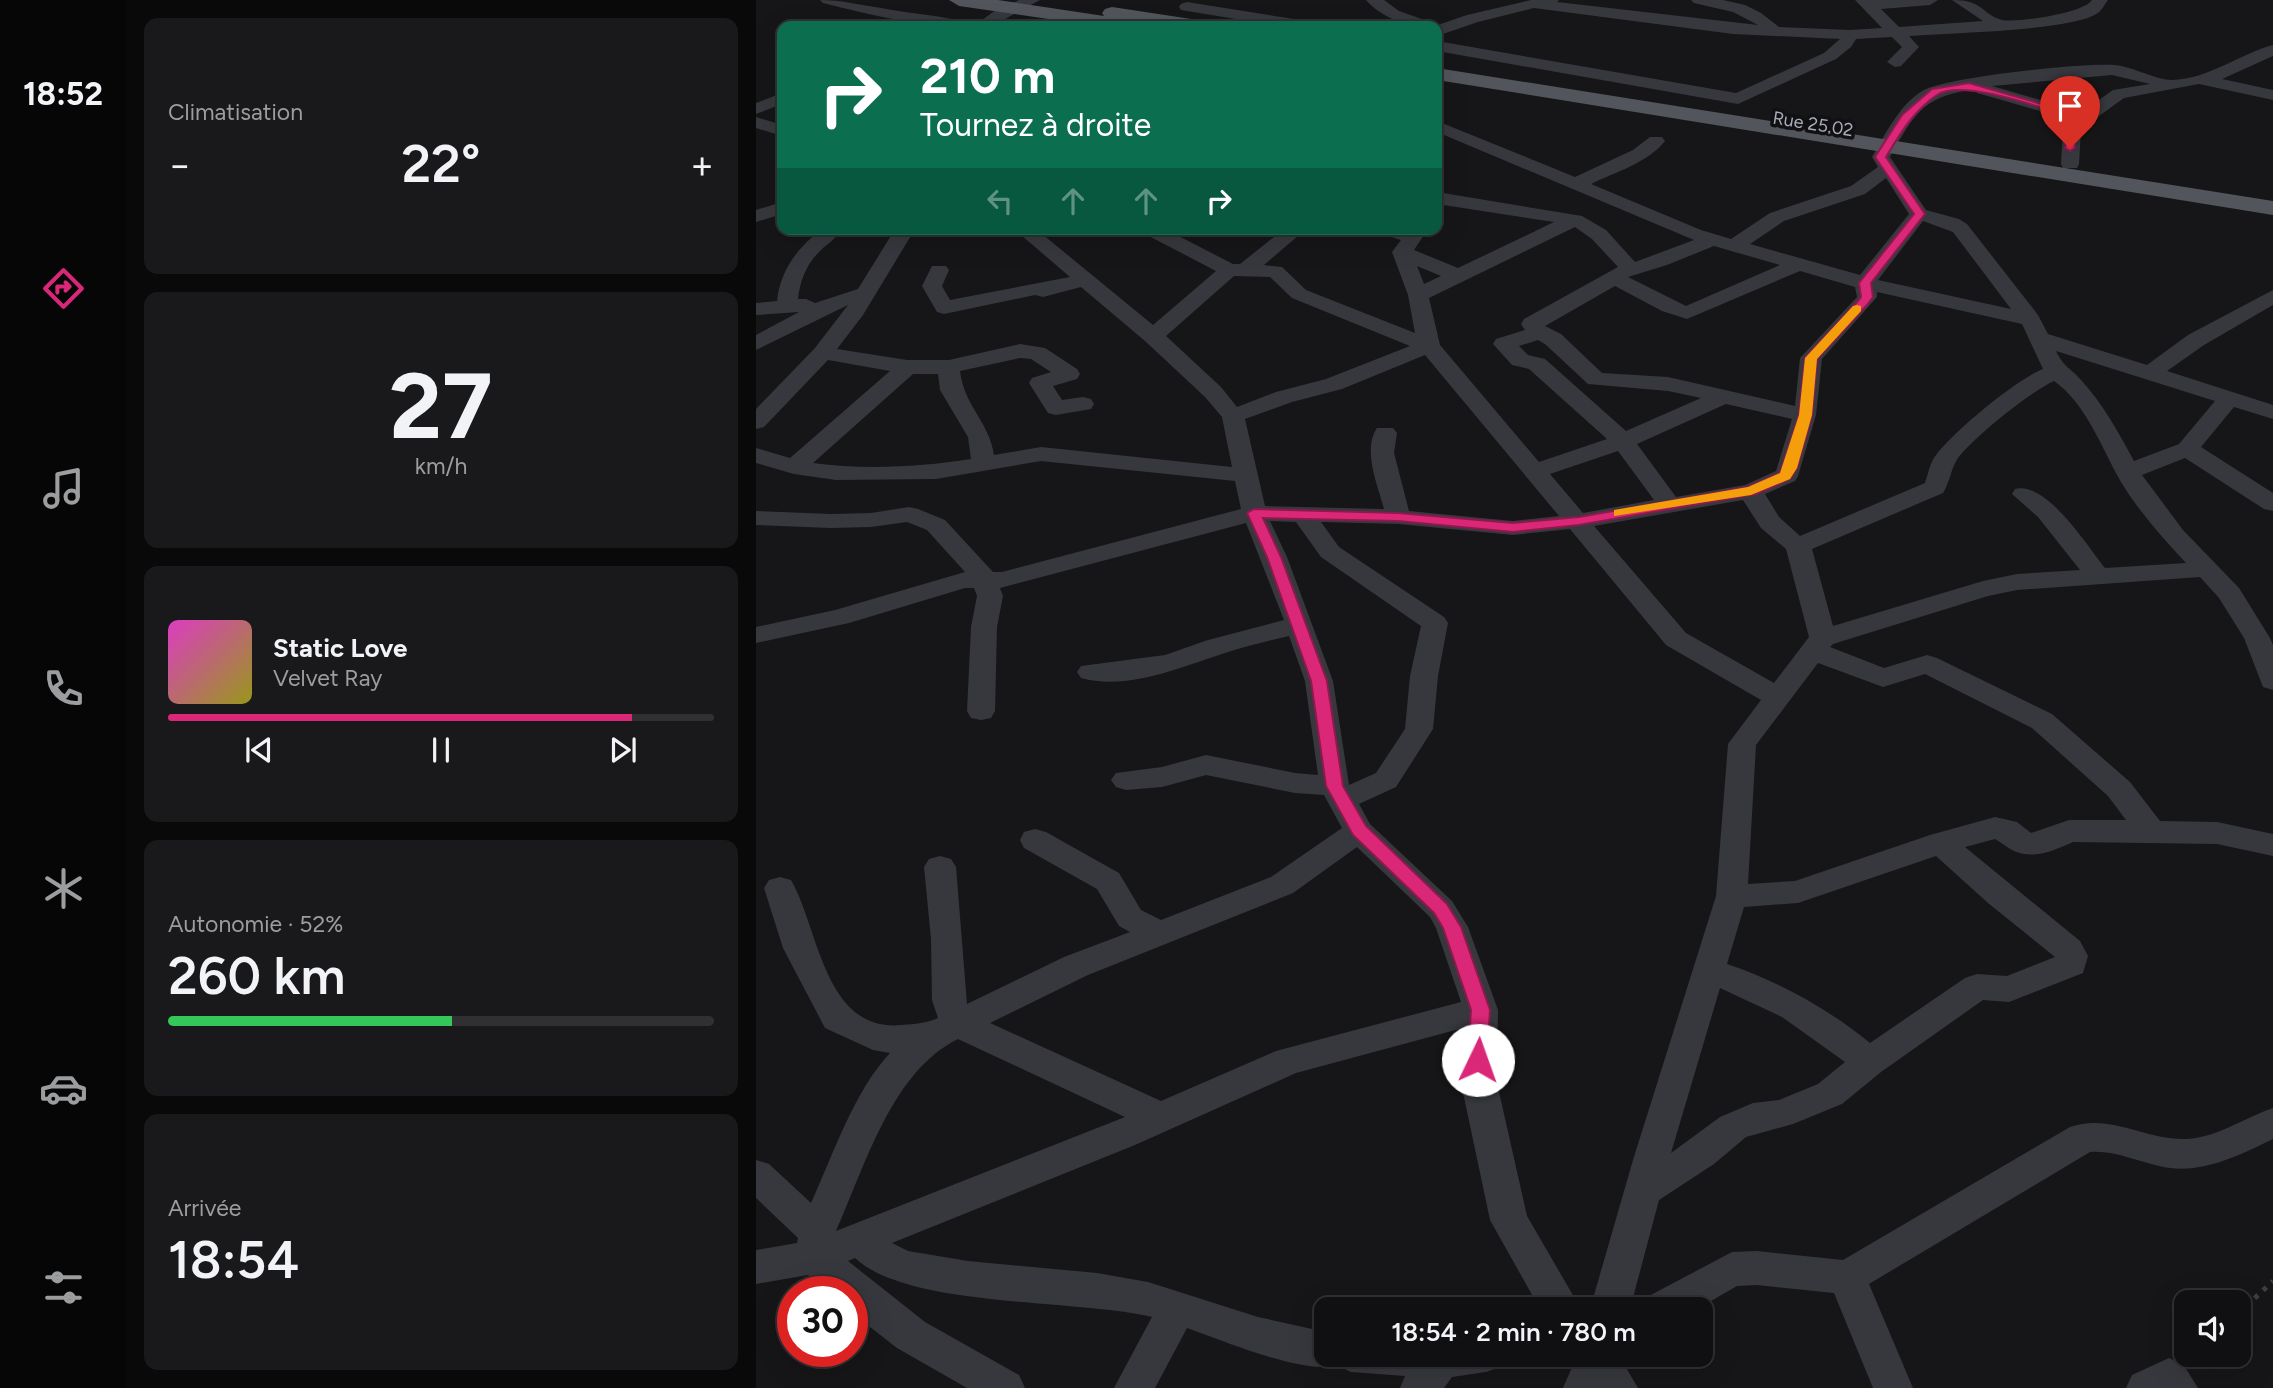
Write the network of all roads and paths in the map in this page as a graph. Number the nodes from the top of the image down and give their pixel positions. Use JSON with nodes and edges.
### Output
{"nodes":[{"id":1,"x":828,"y":0,"type":"edge"},
{"id":2,"x":959,"y":0,"type":"edge"},
{"id":3,"x":1374,"y":0,"type":"edge"},
{"id":4,"x":1486,"y":0,"type":"edge"},
{"id":5,"x":1551,"y":0,"type":"edge"},
{"id":6,"x":1699,"y":0,"type":"edge"},
{"id":7,"x":1930,"y":0,"type":"edge"},
{"id":8,"x":1960,"y":0,"type":"edge"},
{"id":9,"x":2100,"y":0,"type":"edge"},
{"id":10,"x":1025,"y":2,"type":"edge"},
{"id":11,"x":1865,"y":2,"type":"edge"},
{"id":12,"x":1192,"y":4,"type":"edge"},
{"id":13,"x":1535,"y":4,"type":"junction"},
{"id":14,"x":915,"y":18,"type":"junction"},
{"id":15,"x":1473,"y":18,"type":"junction"},
{"id":16,"x":909,"y":21,"type":"edge"},
{"id":17,"x":933,"y":21,"type":"edge"},
{"id":18,"x":991,"y":21,"type":"edge"},
{"id":19,"x":1111,"y":21,"type":"edge"},
{"id":20,"x":1143,"y":21,"type":"edge"},
{"id":21,"x":1166,"y":21,"type":"edge"},
{"id":22,"x":1280,"y":21,"type":"edge"},
{"id":23,"x":1408,"y":21,"type":"edge"},
{"id":24,"x":2000,"y":26,"type":"junction"},
{"id":25,"x":1442,"y":30,"type":"edge"},
{"id":26,"x":1773,"y":30,"type":"junction"},
{"id":27,"x":1898,"y":31,"type":"junction"},
{"id":28,"x":1442,"y":35,"type":"edge"},
{"id":29,"x":1850,"y":35,"type":"junction"},
{"id":30,"x":2273,"y":50,"type":"edge"},
{"id":31,"x":1895,"y":62,"type":"dead end"},
{"id":32,"x":1442,"y":65,"type":"edge"},
{"id":33,"x":1442,"y":75,"type":"edge"},
{"id":34,"x":2199,"y":79,"type":"junction"},
{"id":35,"x":2169,"y":85,"type":"junction"},
{"id":36,"x":1969,"y":86,"type":"junction"},
{"id":37,"x":2273,"y":95,"type":"edge"},
{"id":38,"x":2085,"y":118,"type":"junction"},
{"id":39,"x":756,"y":122,"type":"edge"},
{"id":40,"x":1442,"y":128,"type":"edge"},
{"id":41,"x":777,"y":131,"type":"edge"},
{"id":42,"x":777,"y":134,"type":"edge"},
{"id":43,"x":756,"y":137,"type":"edge"},
{"id":44,"x":1890,"y":140,"type":"junction"},
{"id":45,"x":1656,"y":141,"type":"dead end"},
{"id":46,"x":2070,"y":164,"type":"junction"},
{"id":47,"x":1888,"y":168,"type":"junction"},
{"id":48,"x":1576,"y":184,"type":"junction"},
{"id":49,"x":2273,"y":196,"type":"edge"},
{"id":50,"x":1442,"y":199,"type":"edge"},
{"id":51,"x":2273,"y":208,"type":"edge"},
{"id":52,"x":777,"y":210,"type":"edge"},
{"id":53,"x":1635,"y":211,"type":"junction"},
{"id":54,"x":1919,"y":214,"type":"junction"},
{"id":55,"x":756,"y":216,"type":"edge"},
{"id":56,"x":1584,"y":223,"type":"junction"},
{"id":57,"x":828,"y":235,"type":"edge"},
{"id":58,"x":901,"y":235,"type":"edge"},
{"id":59,"x":1032,"y":235,"type":"edge"},
{"id":60,"x":1163,"y":235,"type":"edge"},
{"id":61,"x":1287,"y":235,"type":"edge"},
{"id":62,"x":1411,"y":239,"type":"edge"},
{"id":63,"x":1714,"y":239,"type":"junction"},
{"id":64,"x":1735,"y":245,"type":"junction"},
{"id":65,"x":1801,"y":263,"type":"junction"},
{"id":66,"x":939,"y":270,"type":"dead end"},
{"id":67,"x":1237,"y":270,"type":"junction"},
{"id":68,"x":1623,"y":273,"type":"junction"},
{"id":69,"x":1459,"y":276,"type":"junction"},
{"id":70,"x":1087,"y":279,"type":"junction"},
{"id":71,"x":1865,"y":283,"type":"junction"},
{"id":72,"x":866,"y":293,"type":"junction"},
{"id":73,"x":1418,"y":295,"type":"junction"},
{"id":74,"x":2273,"y":296,"type":"edge"},
{"id":75,"x":829,"y":304,"type":"junction"},
{"id":76,"x":787,"y":306,"type":"junction"},
{"id":77,"x":756,"y":309,"type":"edge"},
{"id":78,"x":2036,"y":329,"type":"junction"},
{"id":79,"x":1539,"y":332,"type":"junction"},
{"id":80,"x":1153,"y":335,"type":"junction"},
{"id":81,"x":756,"y":344,"type":"edge"},
{"id":82,"x":1430,"y":346,"type":"junction"},
{"id":83,"x":823,"y":353,"type":"junction"},
{"id":84,"x":949,"y":367,"type":"junction"},
{"id":85,"x":907,"y":368,"type":"junction"},
{"id":86,"x":2056,"y":372,"type":"junction"},
{"id":87,"x":2149,"y":374,"type":"junction"},
{"id":88,"x":1721,"y":398,"type":"junction"},
{"id":89,"x":2229,"y":399,"type":"junction"},
{"id":90,"x":1083,"y":404,"type":"dead end"},
{"id":91,"x":2273,"y":412,"type":"edge"},
{"id":92,"x":1805,"y":415,"type":"junction"},
{"id":93,"x":1233,"y":416,"type":"junction"},
{"id":94,"x":756,"y":422,"type":"edge"},
{"id":95,"x":1385,"y":433,"type":"dead end"},
{"id":96,"x":1623,"y":441,"type":"junction"},
{"id":97,"x":2187,"y":449,"type":"junction"},
{"id":98,"x":756,"y":455,"type":"edge"},
{"id":99,"x":985,"y":464,"type":"junction"},
{"id":100,"x":794,"y":467,"type":"junction"},
{"id":101,"x":1536,"y":471,"type":"junction"},
{"id":102,"x":2127,"y":472,"type":"junction"},
{"id":103,"x":1244,"y":475,"type":"junction"},
{"id":104,"x":1751,"y":491,"type":"junction"},
{"id":105,"x":2024,"y":494,"type":"dead end"},
{"id":106,"x":2273,"y":504,"type":"edge"},
{"id":107,"x":1670,"y":505,"type":"junction"},
{"id":108,"x":1254,"y":513,"type":"junction"},
{"id":109,"x":1303,"y":514,"type":"junction"},
{"id":110,"x":1398,"y":517,"type":"junction"},
{"id":111,"x":756,"y":518,"type":"edge"},
{"id":112,"x":1579,"y":521,"type":"junction"},
{"id":113,"x":1798,"y":546,"type":"junction"},
{"id":114,"x":2206,"y":569,"type":"junction"},
{"id":115,"x":2098,"y":575,"type":"junction"},
{"id":116,"x":984,"y":578,"type":"junction"},
{"id":117,"x":1298,"y":625,"type":"junction"},
{"id":118,"x":756,"y":635,"type":"edge"},
{"id":119,"x":1819,"y":644,"type":"junction"},
{"id":120,"x":1091,"y":672,"type":"dead end"},
{"id":121,"x":2273,"y":681,"type":"edge"},
{"id":122,"x":1779,"y":698,"type":"junction"},
{"id":123,"x":981,"y":711,"type":"dead end"},
{"id":124,"x":1126,"y":780,"type":"dead end"},
{"id":125,"x":1338,"y":793,"type":"junction"},
{"id":126,"x":1359,"y":831,"type":"junction"},
{"id":127,"x":2152,"y":832,"type":"junction"},
{"id":128,"x":1035,"y":840,"type":"dead end"},
{"id":129,"x":1941,"y":843,"type":"junction"},
{"id":130,"x":2273,"y":845,"type":"edge"},
{"id":131,"x":940,"y":867,"type":"dead end"},
{"id":132,"x":780,"y":888,"type":"dead end"},
{"id":133,"x":1732,"y":896,"type":"junction"},
{"id":134,"x":1158,"y":932,"type":"junction"},
{"id":135,"x":1709,"y":971,"type":"junction"},
{"id":136,"x":1480,"y":1010,"type":"junction"},
{"id":137,"x":946,"y":1029,"type":"junction"},
{"id":138,"x":1869,"y":1062,"type":"junction"},
{"id":139,"x":1160,"y":1116,"type":"junction"},
{"id":140,"x":2273,"y":1123,"type":"edge"},
{"id":141,"x":756,"y":1175,"type":"edge"},
{"id":142,"x":1644,"y":1190,"type":"junction"},
{"id":143,"x":862,"y":1240,"type":"junction"},
{"id":144,"x":816,"y":1245,"type":"junction"},
{"id":145,"x":756,"y":1267,"type":"edge"},
{"id":146,"x":1847,"y":1277,"type":"junction"},
{"id":147,"x":2273,"y":1281,"type":"edge"},
{"id":148,"x":1554,"y":1297,"type":"edge"},
{"id":149,"x":1614,"y":1297,"type":"edge"},
{"id":150,"x":1682,"y":1297,"type":"edge"},
{"id":151,"x":2251,"y":1302,"type":"edge"},
{"id":152,"x":1178,"y":1307,"type":"junction"},
{"id":153,"x":1314,"y":1347,"type":"edge"},
{"id":154,"x":1403,"y":1367,"type":"edge"},
{"id":155,"x":1450,"y":1367,"type":"edge"},
{"id":156,"x":1431,"y":1374,"type":"edge"},
{"id":157,"x":1005,"y":1388,"type":"edge"},
{"id":158,"x":1134,"y":1388,"type":"edge"},
{"id":159,"x":1893,"y":1388,"type":"edge"},
{"id":160,"x":2146,"y":1388,"type":"edge"},
{"id":161,"x":2178,"y":1388,"type":"edge"}],
"edges":[{"from":1,"to":14,"type":"street"},
{"from":2,"to":10,"type":"main road"},
{"from":3,"to":23,"type":"street"},
{"from":4,"to":15,"type":"street"},
{"from":5,"to":13,"type":"street"},
{"from":6,"to":26,"type":"street"},
{"from":7,"to":11,"type":"street"},
{"from":8,"to":24,"type":"street"},
{"from":9,"to":24,"type":"street"},
{"from":10,"to":18,"type":"street"},
{"from":10,"to":19,"type":"main road"},
{"from":10,"to":20,"type":"main road"},
{"from":11,"to":27,"type":"street"},
{"from":12,"to":21,"type":"street"},
{"from":12,"to":22,"type":"street"},
{"from":13,"to":15,"type":"street"},
{"from":13,"to":26,"type":"street"},
{"from":14,"to":16,"type":"street"},
{"from":14,"to":17,"type":"street"},
{"from":15,"to":25,"type":"street"},
{"from":24,"to":27,"type":"street"},
{"from":26,"to":29,"type":"street"},
{"from":27,"to":29,"type":"street"},
{"from":27,"to":31,"type":"street"},
{"from":28,"to":29,"type":"street"},
{"from":30,"to":34,"type":"street"},
{"from":32,"to":44,"type":"main road","name":"Rue 25.02"},
{"from":33,"to":44,"type":"main road"},
{"from":34,"to":35,"type":"street"},
{"from":34,"to":37,"type":"street"},
{"from":35,"to":36,"type":"street"},
{"from":35,"to":38,"type":"street"},
{"from":36,"to":38,"type":"street"},
{"from":36,"to":44,"type":"street"},
{"from":38,"to":46,"type":"street"},
{"from":39,"to":41,"type":"street"},
{"from":40,"to":48,"type":"street"},
{"from":42,"to":43,"type":"street"},
{"from":44,"to":46,"type":"main road","name":"Rue 25.02"},
{"from":44,"to":47,"type":"street"},
{"from":44,"to":51,"type":"main road"},
{"from":45,"to":48,"type":"street"},
{"from":46,"to":49,"type":"main road","name":"Rue 25.02"},
{"from":47,"to":54,"type":"street"},
{"from":47,"to":64,"type":"street"},
{"from":48,"to":53,"type":"street"},
{"from":50,"to":56,"type":"street"},
{"from":52,"to":55,"type":"street"},
{"from":53,"to":56,"type":"street"},
{"from":53,"to":63,"type":"street"},
{"from":54,"to":71,"type":"street"},
{"from":54,"to":78,"type":"street"},
{"from":56,"to":68,"type":"street"},
{"from":56,"to":69,"type":"street"},
{"from":57,"to":76,"type":"street"},
{"from":58,"to":72,"type":"street"},
{"from":59,"to":70,"type":"street"},
{"from":60,"to":67,"type":"street"},
{"from":61,"to":67,"type":"street"},
{"from":62,"to":69,"type":"street"},
{"from":62,"to":73,"type":"street"},
{"from":63,"to":64,"type":"street"},
{"from":63,"to":68,"type":"street"},
{"from":64,"to":65,"type":"street"},
{"from":65,"to":68,"type":"street"},
{"from":65,"to":71,"type":"street"},
{"from":66,"to":70,"type":"street"},
{"from":67,"to":80,"type":"street"},
{"from":67,"to":82,"type":"street"},
{"from":68,"to":79,"type":"street"},
{"from":69,"to":73,"type":"street"},
{"from":70,"to":80,"type":"street"},
{"from":71,"to":78,"type":"street"},
{"from":71,"to":92,"type":"street"},
{"from":72,"to":75,"type":"street"},
{"from":72,"to":83,"type":"street"},
{"from":73,"to":82,"type":"street"},
{"from":74,"to":87,"type":"street"},
{"from":75,"to":76,"type":"street"},
{"from":75,"to":81,"type":"street"},
{"from":76,"to":77,"type":"street"},
{"from":78,"to":86,"type":"street"},
{"from":78,"to":87,"type":"street"},
{"from":79,"to":88,"type":"street"},
{"from":79,"to":96,"type":"street"},
{"from":80,"to":93,"type":"street"},
{"from":82,"to":93,"type":"street"},
{"from":82,"to":101,"type":"street"},
{"from":83,"to":85,"type":"street"},
{"from":83,"to":94,"type":"street"},
{"from":84,"to":85,"type":"street"},
{"from":84,"to":90,"type":"street"},
{"from":84,"to":99,"type":"street"},
{"from":85,"to":100,"type":"street"},
{"from":86,"to":102,"type":"street"},
{"from":86,"to":113,"type":"street"},
{"from":87,"to":89,"type":"street"},
{"from":88,"to":92,"type":"street"},
{"from":88,"to":96,"type":"street"},
{"from":89,"to":91,"type":"street"},
{"from":89,"to":97,"type":"street"},
{"from":92,"to":104,"type":"street"},
{"from":93,"to":103,"type":"street"},
{"from":95,"to":110,"type":"street"},
{"from":96,"to":101,"type":"street"},
{"from":96,"to":107,"type":"street"},
{"from":97,"to":102,"type":"street"},
{"from":97,"to":106,"type":"street"},
{"from":98,"to":100,"type":"street"},
{"from":99,"to":100,"type":"street"},
{"from":99,"to":103,"type":"street"},
{"from":101,"to":112,"type":"street"},
{"from":102,"to":114,"type":"street"},
{"from":103,"to":108,"type":"street"},
{"from":104,"to":107,"type":"street"},
{"from":104,"to":113,"type":"street"},
{"from":105,"to":115,"type":"street"},
{"from":107,"to":112,"type":"street"},
{"from":108,"to":109,"type":"street"},
{"from":108,"to":116,"type":"street"},
{"from":108,"to":117,"type":"street"},
{"from":109,"to":110,"type":"street"},
{"from":109,"to":125,"type":"street"},
{"from":110,"to":112,"type":"street"},
{"from":111,"to":116,"type":"street"},
{"from":112,"to":122,"type":"street"},
{"from":113,"to":119,"type":"street"},
{"from":114,"to":115,"type":"street"},
{"from":114,"to":121,"type":"street"},
{"from":115,"to":119,"type":"street"},
{"from":116,"to":118,"type":"street"},
{"from":116,"to":123,"type":"street"},
{"from":117,"to":120,"type":"street"},
{"from":117,"to":125,"type":"street"},
{"from":119,"to":122,"type":"street"},
{"from":119,"to":127,"type":"street"},
{"from":122,"to":133,"type":"street"},
{"from":124,"to":125,"type":"street"},
{"from":125,"to":126,"type":"street"},
{"from":126,"to":134,"type":"street"},
{"from":126,"to":136,"type":"street"},
{"from":127,"to":129,"type":"street"},
{"from":127,"to":130,"type":"street"},
{"from":128,"to":134,"type":"street"},
{"from":129,"to":133,"type":"street"},
{"from":129,"to":138,"type":"street"},
{"from":131,"to":137,"type":"street"},
{"from":132,"to":137,"type":"street"},
{"from":133,"to":135,"type":"street"},
{"from":134,"to":137,"type":"street"},
{"from":135,"to":138,"type":"street"},
{"from":135,"to":142,"type":"street"},
{"from":136,"to":139,"type":"street"},
{"from":136,"to":148,"type":"street"},
{"from":137,"to":139,"type":"street"},
{"from":137,"to":144,"type":"street"},
{"from":138,"to":142,"type":"street"},
{"from":139,"to":143,"type":"street"},
{"from":140,"to":146,"type":"street"},
{"from":141,"to":144,"type":"street"},
{"from":142,"to":149,"type":"street"},
{"from":143,"to":144,"type":"street"},
{"from":143,"to":152,"type":"street"},
{"from":144,"to":145,"type":"street"},
{"from":144,"to":157,"type":"street"},
{"from":146,"to":150,"type":"street"},
{"from":146,"to":159,"type":"street"},
{"from":147,"to":151,"type":"path"},
{"from":152,"to":153,"type":"street"},
{"from":152,"to":158,"type":"street"},
{"from":154,"to":156,"type":"street"},
{"from":155,"to":156,"type":"street"},
{"from":160,"to":161,"type":"street"}]}
